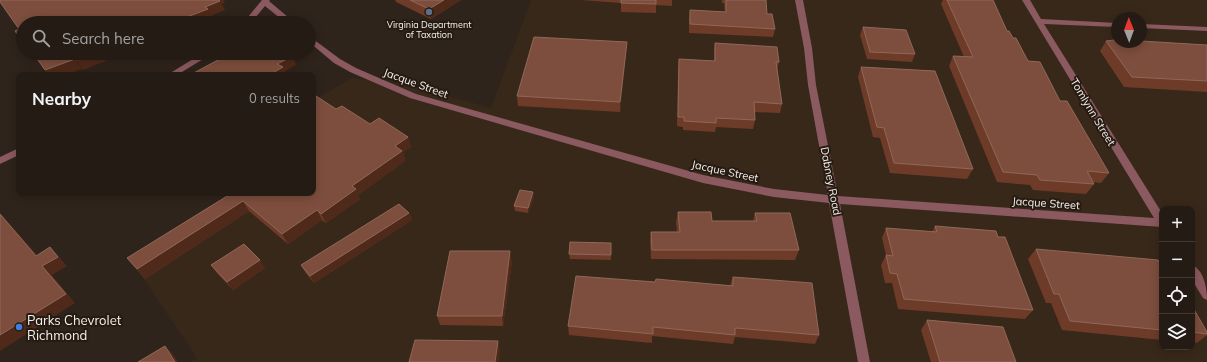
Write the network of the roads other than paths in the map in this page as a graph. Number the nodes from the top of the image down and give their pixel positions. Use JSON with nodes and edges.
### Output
{"nodes":[{"id":1,"x":799,"y":0,"type":"edge"},
{"id":2,"x":1026,"y":0,"type":"edge"},
{"id":3,"x":266,"y":1,"type":"edge"},
{"id":4,"x":253,"y":16,"type":"edge"},
{"id":5,"x":283,"y":16,"type":"edge"},
{"id":6,"x":1038,"y":21,"type":"junction"},
{"id":7,"x":1111,"y":25,"type":"edge"},
{"id":8,"x":1147,"y":26,"type":"edge"},
{"id":9,"x":1207,"y":29,"type":"edge"},
{"id":10,"x":316,"y":44,"type":"edge"},
{"id":11,"x":197,"y":60,"type":"edge"},
{"id":12,"x":176,"y":72,"type":"edge"},
{"id":13,"x":16,"y":152,"type":"edge"},
{"id":14,"x":0,"y":160,"type":"edge"},
{"id":15,"x":835,"y":200,"type":"junction"},
{"id":16,"x":1159,"y":218,"type":"edge"},
{"id":17,"x":1159,"y":223,"type":"edge"},
{"id":18,"x":1195,"y":275,"type":"edge"},
{"id":19,"x":1207,"y":295,"type":"edge"},
{"id":20,"x":864,"y":362,"type":"edge"}],
"edges":[{"from":1,"to":15,"type":"street","name":"Dabney Road"},
{"from":2,"to":6,"type":"street","name":"Tomlynn Street"},
{"from":3,"to":4,"type":"street"},
{"from":3,"to":5,"type":"street"},
{"from":6,"to":7,"type":"street"},
{"from":6,"to":16,"type":"street","name":"Tomlynn Street"},
{"from":8,"to":9,"type":"street"},
{"from":10,"to":15,"type":"street","name":"Jacque Street"},
{"from":11,"to":12,"type":"street"},
{"from":13,"to":14,"type":"street"},
{"from":15,"to":17,"type":"street","name":"Jacque Street"},
{"from":15,"to":20,"type":"street","name":"Dabney Road"},
{"from":18,"to":19,"type":"street"}]}
